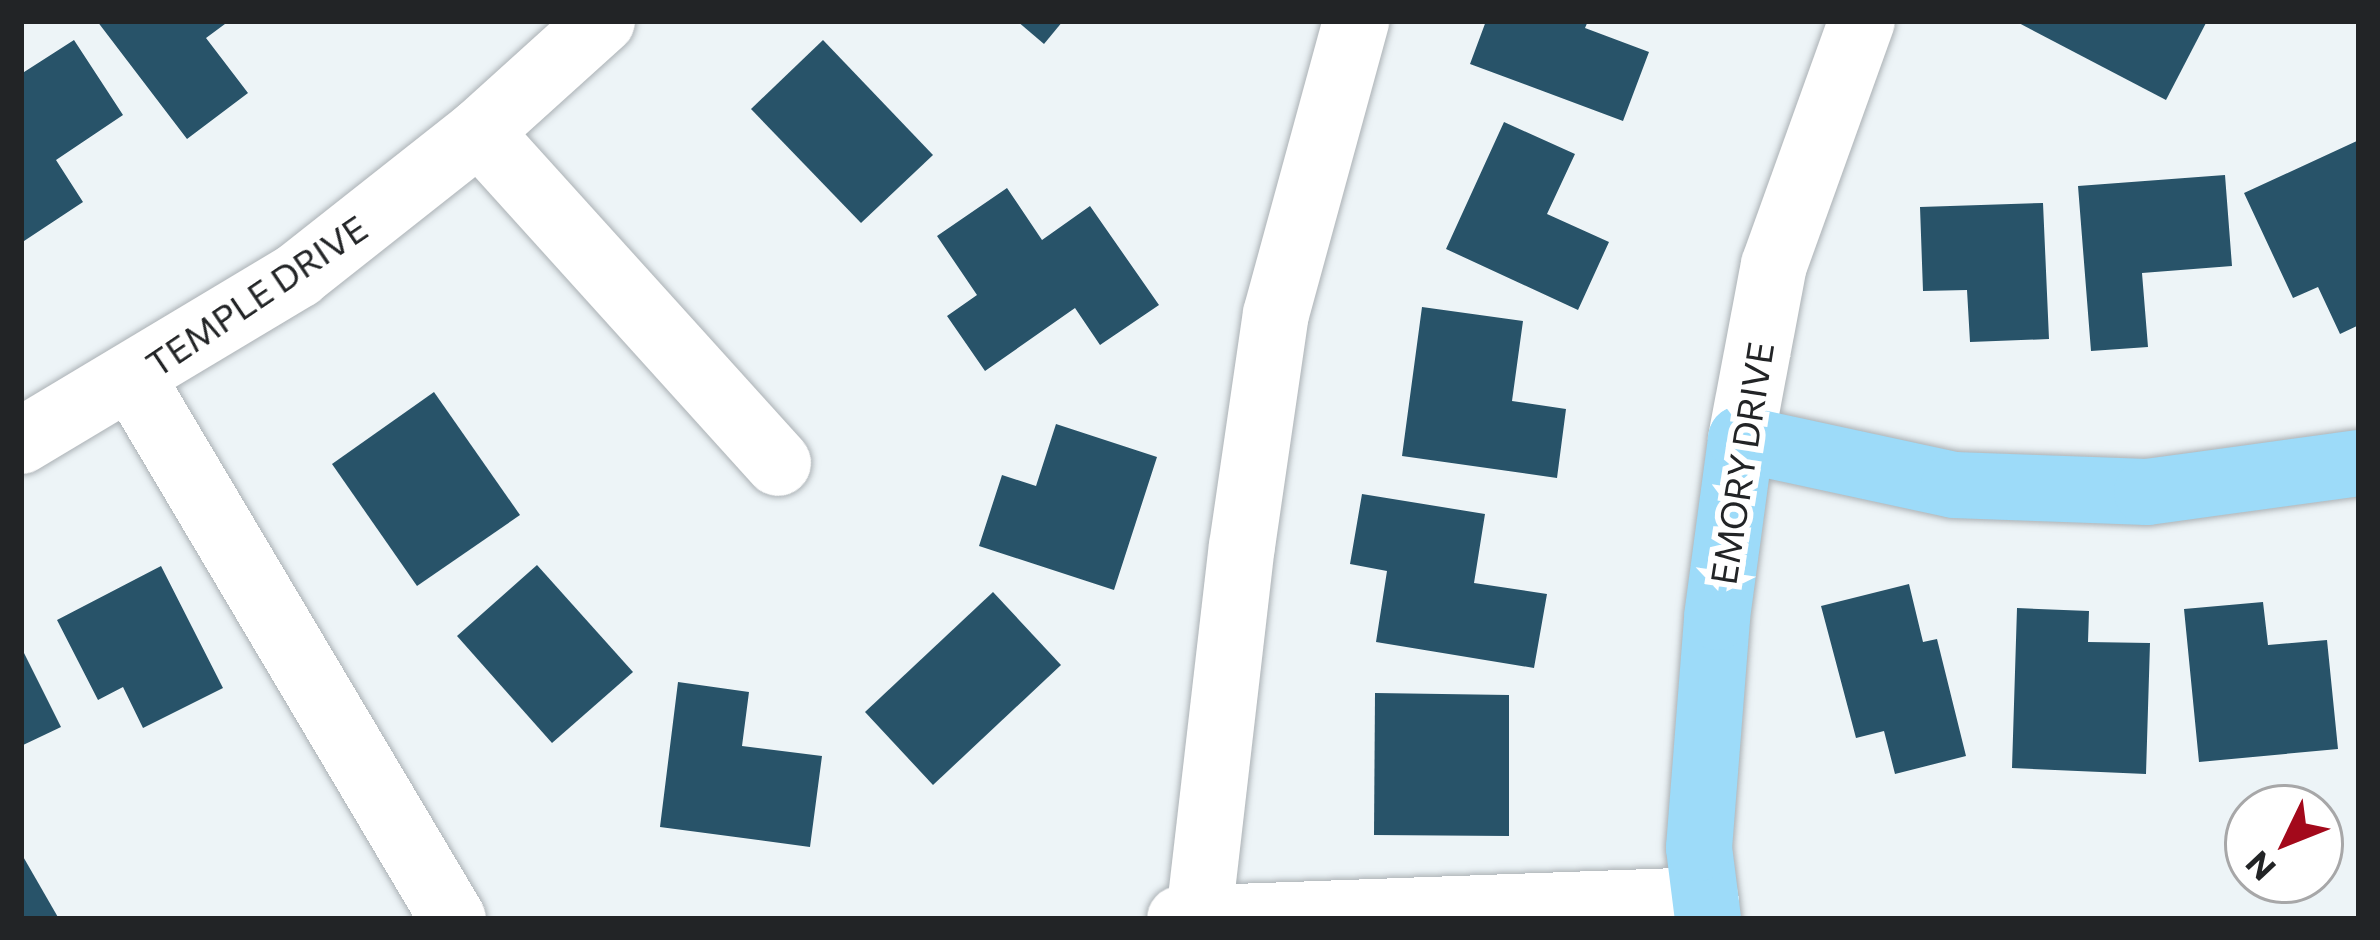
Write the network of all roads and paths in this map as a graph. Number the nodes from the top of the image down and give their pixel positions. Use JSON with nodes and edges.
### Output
{"nodes":[{"id":1,"x":602,"y":21,"type":"edge"},
{"id":2,"x":1356,"y":21,"type":"edge"},
{"id":3,"x":1862,"y":21,"type":"edge"},
{"id":4,"x":479,"y":132,"type":"junction"},
{"id":5,"x":132,"y":378,"type":"junction"},
{"id":6,"x":1741,"y":439,"type":"junction"},
{"id":7,"x":21,"y":441,"type":"edge"},
{"id":8,"x":778,"y":463,"type":"dead end"},
{"id":9,"x":2359,"y":463,"type":"edge"},
{"id":10,"x":1707,"y":909,"type":"edge"},
{"id":11,"x":1190,"y":918,"type":"edge"},
{"id":12,"x":452,"y":919,"type":"edge"}],
"edges":[{"from":1,"to":4,"type":"street","name":"TEMPLE DRIVE"},
{"from":2,"to":11,"type":"street"},
{"from":3,"to":6,"type":"street","name":"EMORY DRIVE"},
{"from":4,"to":5,"type":"street","name":"TEMPLE DRIVE"},
{"from":4,"to":8,"type":"street"},
{"from":5,"to":7,"type":"street","name":"TEMPLE DRIVE"},
{"from":5,"to":12,"type":"street"},
{"from":6,"to":9,"type":"main road"},
{"from":6,"to":10,"type":"main road","name":"EMORY DRIVE"},
{"from":10,"to":11,"type":"street"}]}
